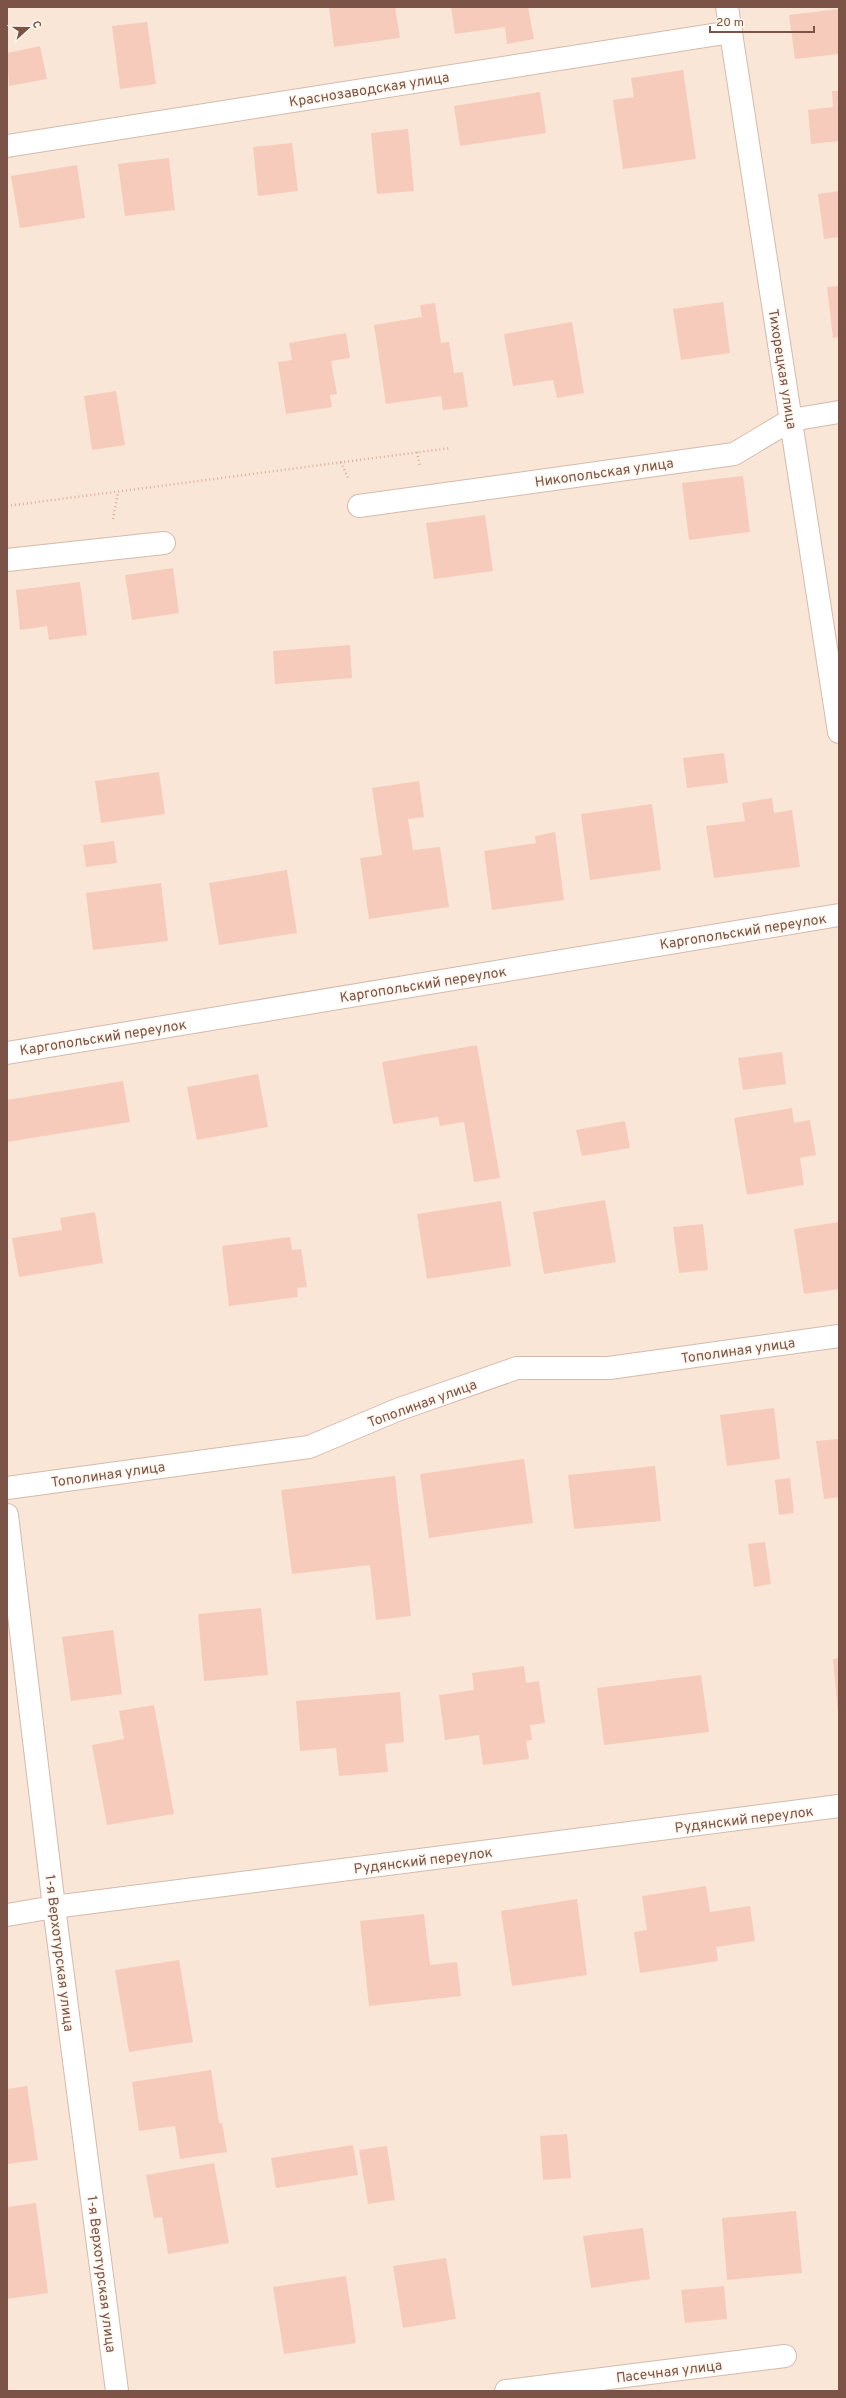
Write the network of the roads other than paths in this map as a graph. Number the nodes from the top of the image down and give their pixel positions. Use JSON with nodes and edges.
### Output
{"nodes":[{"id":1,"x":727,"y":7,"type":"edge"},
{"id":2,"x":731,"y":32,"type":"junction"},
{"id":3,"x":7,"y":146,"type":"edge"},
{"id":4,"x":839,"y":412,"type":"edge"},
{"id":5,"x":791,"y":420,"type":"junction"},
{"id":6,"x":359,"y":506,"type":"dead end"},
{"id":7,"x":164,"y":543,"type":"dead end"},
{"id":8,"x":7,"y":560,"type":"edge"},
{"id":9,"x":839,"y":732,"type":"edge"},
{"id":10,"x":839,"y":915,"type":"edge"},
{"id":11,"x":7,"y":1053,"type":"edge"},
{"id":12,"x":839,"y":1336,"type":"edge"},
{"id":13,"x":7,"y":1488,"type":"edge"},
{"id":14,"x":7,"y":1515,"type":"edge"},
{"id":15,"x":839,"y":1806,"type":"edge"},
{"id":16,"x":54,"y":1907,"type":"junction"},
{"id":17,"x":7,"y":1915,"type":"edge"},
{"id":18,"x":785,"y":2356,"type":"dead end"},
{"id":19,"x":117,"y":2391,"type":"edge"},
{"id":20,"x":506,"y":2391,"type":"edge"}],
"edges":[{"from":1,"to":2,"type":"street","name":"Тихорецкая улица"},
{"from":2,"to":3,"type":"street","name":"Краснозаводская улица"},
{"from":2,"to":5,"type":"street","name":"Тихорецкая улица"},
{"from":4,"to":5,"type":"street","name":"Никопольская улица"},
{"from":5,"to":6,"type":"street","name":"Никопольская улица"},
{"from":5,"to":9,"type":"street","name":"Тихорецкая улица"},
{"from":7,"to":8,"type":"street"},
{"from":10,"to":11,"type":"street","name":"Каргопольский переулок"},
{"from":12,"to":13,"type":"street","name":"Тополиная улица"},
{"from":14,"to":16,"type":"street","name":"1-я Верхотурская улица"},
{"from":15,"to":16,"type":"street","name":"Рудянский переулок"},
{"from":16,"to":17,"type":"street","name":"Рудянский переулок"},
{"from":16,"to":19,"type":"street","name":"1-я Верхотурская улица"},
{"from":18,"to":20,"type":"street","name":"Пасечная улица"}]}
